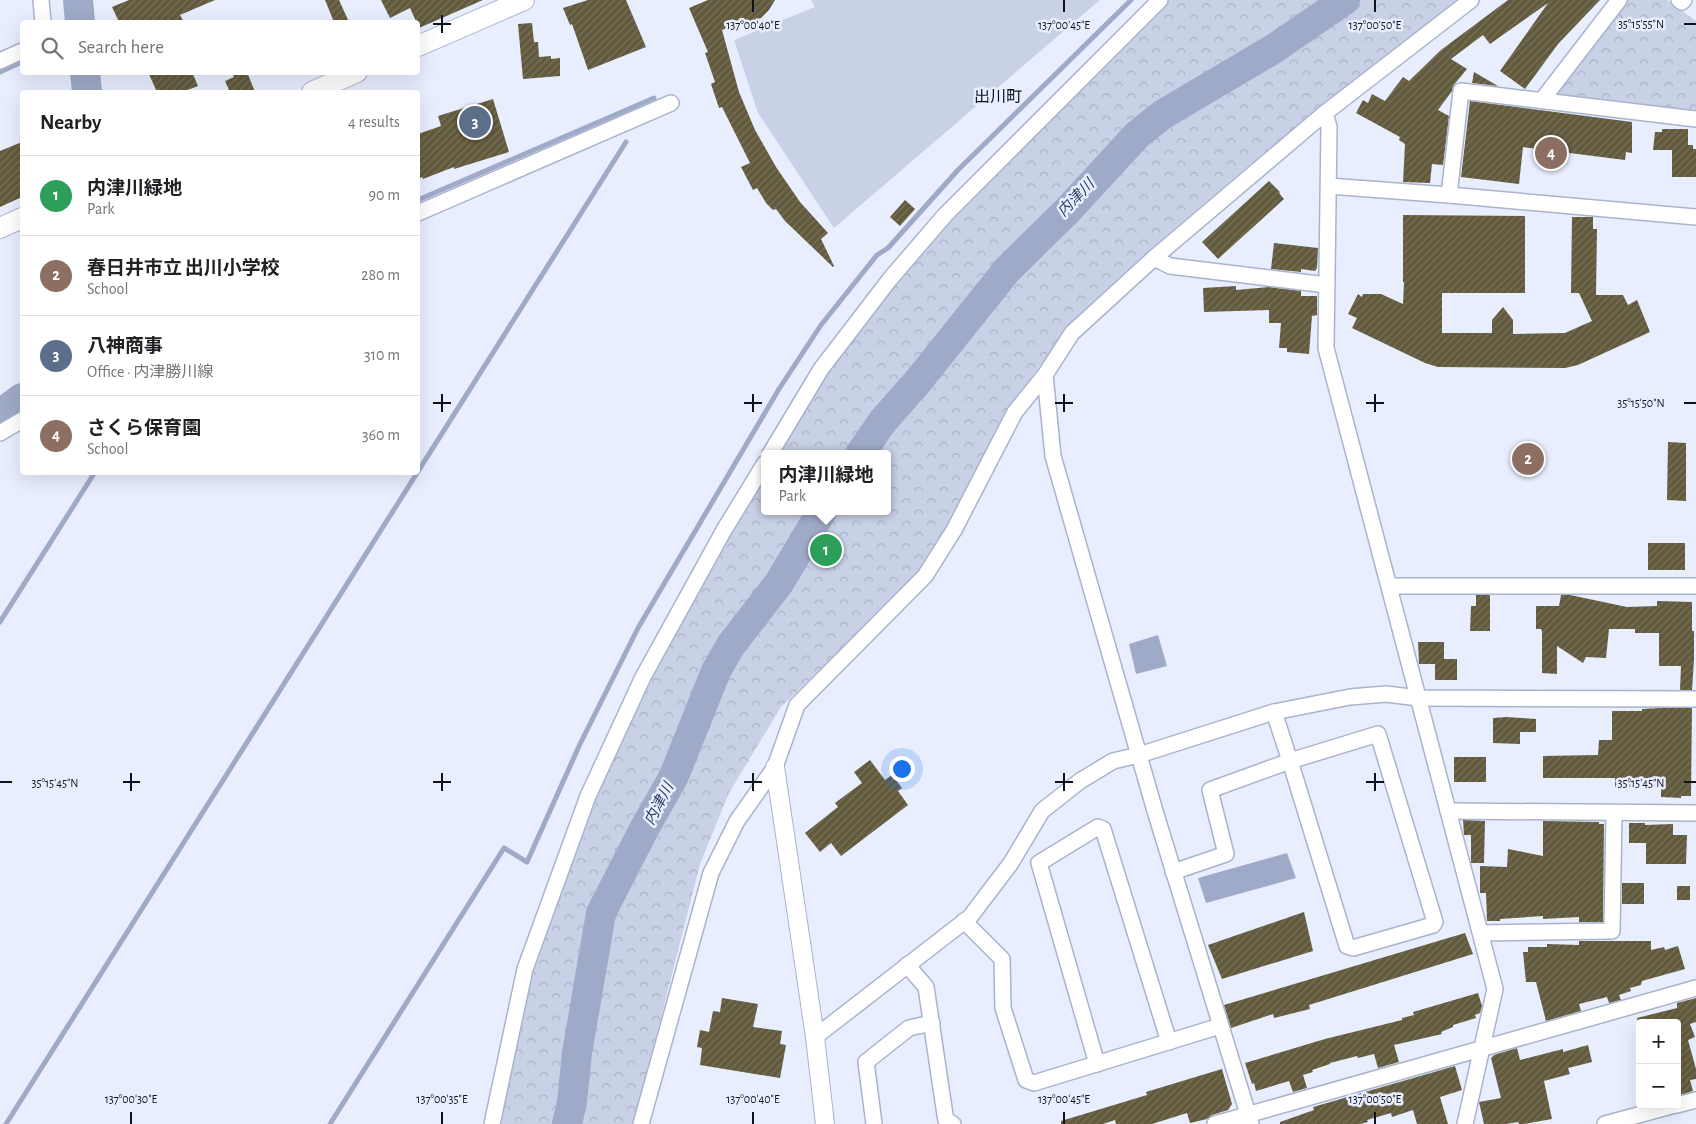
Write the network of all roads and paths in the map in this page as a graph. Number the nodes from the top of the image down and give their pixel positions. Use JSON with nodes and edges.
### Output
{"nodes":[{"id":1,"x":41,"y":0,"type":"edge"},
{"id":2,"x":524,"y":0,"type":"edge"},
{"id":3,"x":1160,"y":0,"type":"edge"},
{"id":4,"x":1472,"y":0,"type":"edge"},
{"id":5,"x":1619,"y":0,"type":"edge"},
{"id":6,"x":1679,"y":0,"type":"edge"},
{"id":7,"x":1684,"y":0,"type":"edge"},
{"id":8,"x":43,"y":20,"type":"edge"},
{"id":9,"x":420,"y":45,"type":"edge"},
{"id":10,"x":20,"y":52,"type":"edge"},
{"id":11,"x":0,"y":61,"type":"edge"},
{"id":12,"x":350,"y":75,"type":"edge"},
{"id":13,"x":316,"y":90,"type":"edge"},
{"id":14,"x":1542,"y":100,"type":"junction"},
{"id":15,"x":671,"y":103,"type":"dead end"},
{"id":16,"x":1325,"y":113,"type":"junction"},
{"id":17,"x":1696,"y":119,"type":"edge"},
{"id":18,"x":1329,"y":186,"type":"junction"},
{"id":19,"x":1449,"y":194,"type":"junction"},
{"id":20,"x":420,"y":211,"type":"edge"},
{"id":21,"x":1696,"y":217,"type":"edge"},
{"id":22,"x":20,"y":219,"type":"edge"},
{"id":23,"x":0,"y":228,"type":"edge"},
{"id":24,"x":1154,"y":258,"type":"junction"},
{"id":25,"x":1327,"y":285,"type":"junction"},
{"id":26,"x":1045,"y":375,"type":"junction"},
{"id":27,"x":20,"y":421,"type":"edge"},
{"id":28,"x":0,"y":433,"type":"edge"},
{"id":29,"x":772,"y":450,"type":"edge"},
{"id":30,"x":761,"y":470,"type":"edge"},
{"id":31,"x":1390,"y":586,"type":"junction"},
{"id":32,"x":1696,"y":586,"type":"edge"},
{"id":33,"x":1419,"y":698,"type":"junction"},
{"id":34,"x":1696,"y":699,"type":"edge"},
{"id":35,"x":1274,"y":712,"type":"junction"},
{"id":36,"x":1139,"y":755,"type":"junction"},
{"id":37,"x":1290,"y":762,"type":"junction"},
{"id":38,"x":775,"y":768,"type":"junction"},
{"id":39,"x":1448,"y":811,"type":"junction"},
{"id":40,"x":1614,"y":813,"type":"junction"},
{"id":41,"x":1696,"y":813,"type":"edge"},
{"id":42,"x":1173,"y":872,"type":"junction"},
{"id":43,"x":964,"y":921,"type":"junction"},
{"id":44,"x":1481,"y":933,"type":"junction"},
{"id":45,"x":907,"y":965,"type":"junction"},
{"id":46,"x":1696,"y":988,"type":"edge"},
{"id":47,"x":932,"y":1024,"type":"junction"},
{"id":48,"x":1220,"y":1026,"type":"junction"},
{"id":49,"x":815,"y":1037,"type":"junction"},
{"id":50,"x":1169,"y":1042,"type":"junction"},
{"id":51,"x":1484,"y":1047,"type":"junction"},
{"id":52,"x":1096,"y":1064,"type":"junction"},
{"id":53,"x":1696,"y":1100,"type":"edge"},
{"id":54,"x":1681,"y":1104,"type":"edge"},
{"id":55,"x":1661,"y":1109,"type":"edge"},
{"id":56,"x":1249,"y":1120,"type":"edge"},
{"id":57,"x":492,"y":1124,"type":"edge"},
{"id":58,"x":641,"y":1124,"type":"edge"},
{"id":59,"x":826,"y":1124,"type":"edge"},
{"id":60,"x":874,"y":1124,"type":"edge"},
{"id":61,"x":953,"y":1124,"type":"edge"},
{"id":62,"x":1215,"y":1124,"type":"edge"},
{"id":63,"x":1465,"y":1124,"type":"edge"},
{"id":64,"x":1605,"y":1124,"type":"edge"}],
"edges":[{"from":1,"to":8,"type":"street"},
{"from":2,"to":9,"type":"main road"},
{"from":3,"to":29,"type":"street"},
{"from":4,"to":16,"type":"street"},
{"from":5,"to":14,"type":"street"},
{"from":6,"to":7,"type":"street"},
{"from":10,"to":11,"type":"street"},
{"from":12,"to":13,"type":"main road"},
{"from":14,"to":17,"type":"street"},
{"from":14,"to":19,"type":"street"},
{"from":15,"to":20,"type":"street"},
{"from":16,"to":18,"type":"street"},
{"from":16,"to":24,"type":"street"},
{"from":18,"to":19,"type":"street"},
{"from":18,"to":25,"type":"street"},
{"from":19,"to":21,"type":"street"},
{"from":22,"to":23,"type":"main road"},
{"from":24,"to":25,"type":"street"},
{"from":24,"to":26,"type":"street"},
{"from":25,"to":31,"type":"street"},
{"from":26,"to":36,"type":"street"},
{"from":26,"to":38,"type":"street"},
{"from":27,"to":28,"type":"street"},
{"from":30,"to":57,"type":"street"},
{"from":31,"to":32,"type":"street"},
{"from":31,"to":33,"type":"street"},
{"from":33,"to":34,"type":"street"},
{"from":33,"to":35,"type":"street"},
{"from":33,"to":39,"type":"street"},
{"from":35,"to":36,"type":"street"},
{"from":35,"to":37,"type":"street"},
{"from":36,"to":42,"type":"street"},
{"from":36,"to":43,"type":"street"},
{"from":37,"to":37,"type":"street"},
{"from":37,"to":42,"type":"street"},
{"from":38,"to":49,"type":"street"},
{"from":38,"to":58,"type":"street"},
{"from":39,"to":40,"type":"street"},
{"from":39,"to":44,"type":"street"},
{"from":40,"to":41,"type":"street"},
{"from":40,"to":44,"type":"street"},
{"from":42,"to":48,"type":"street"},
{"from":43,"to":45,"type":"street"},
{"from":43,"to":52,"type":"street"},
{"from":44,"to":51,"type":"street"},
{"from":45,"to":47,"type":"street"},
{"from":45,"to":49,"type":"street"},
{"from":46,"to":51,"type":"street"},
{"from":47,"to":60,"type":"street"},
{"from":47,"to":61,"type":"street"},
{"from":48,"to":50,"type":"street"},
{"from":48,"to":56,"type":"street"},
{"from":49,"to":59,"type":"street"},
{"from":50,"to":52,"type":"street"},
{"from":50,"to":52,"type":"street"},
{"from":51,"to":56,"type":"street"},
{"from":51,"to":63,"type":"street"},
{"from":53,"to":54,"type":"street"},
{"from":55,"to":64,"type":"street"},
{"from":56,"to":62,"type":"street"}]}
